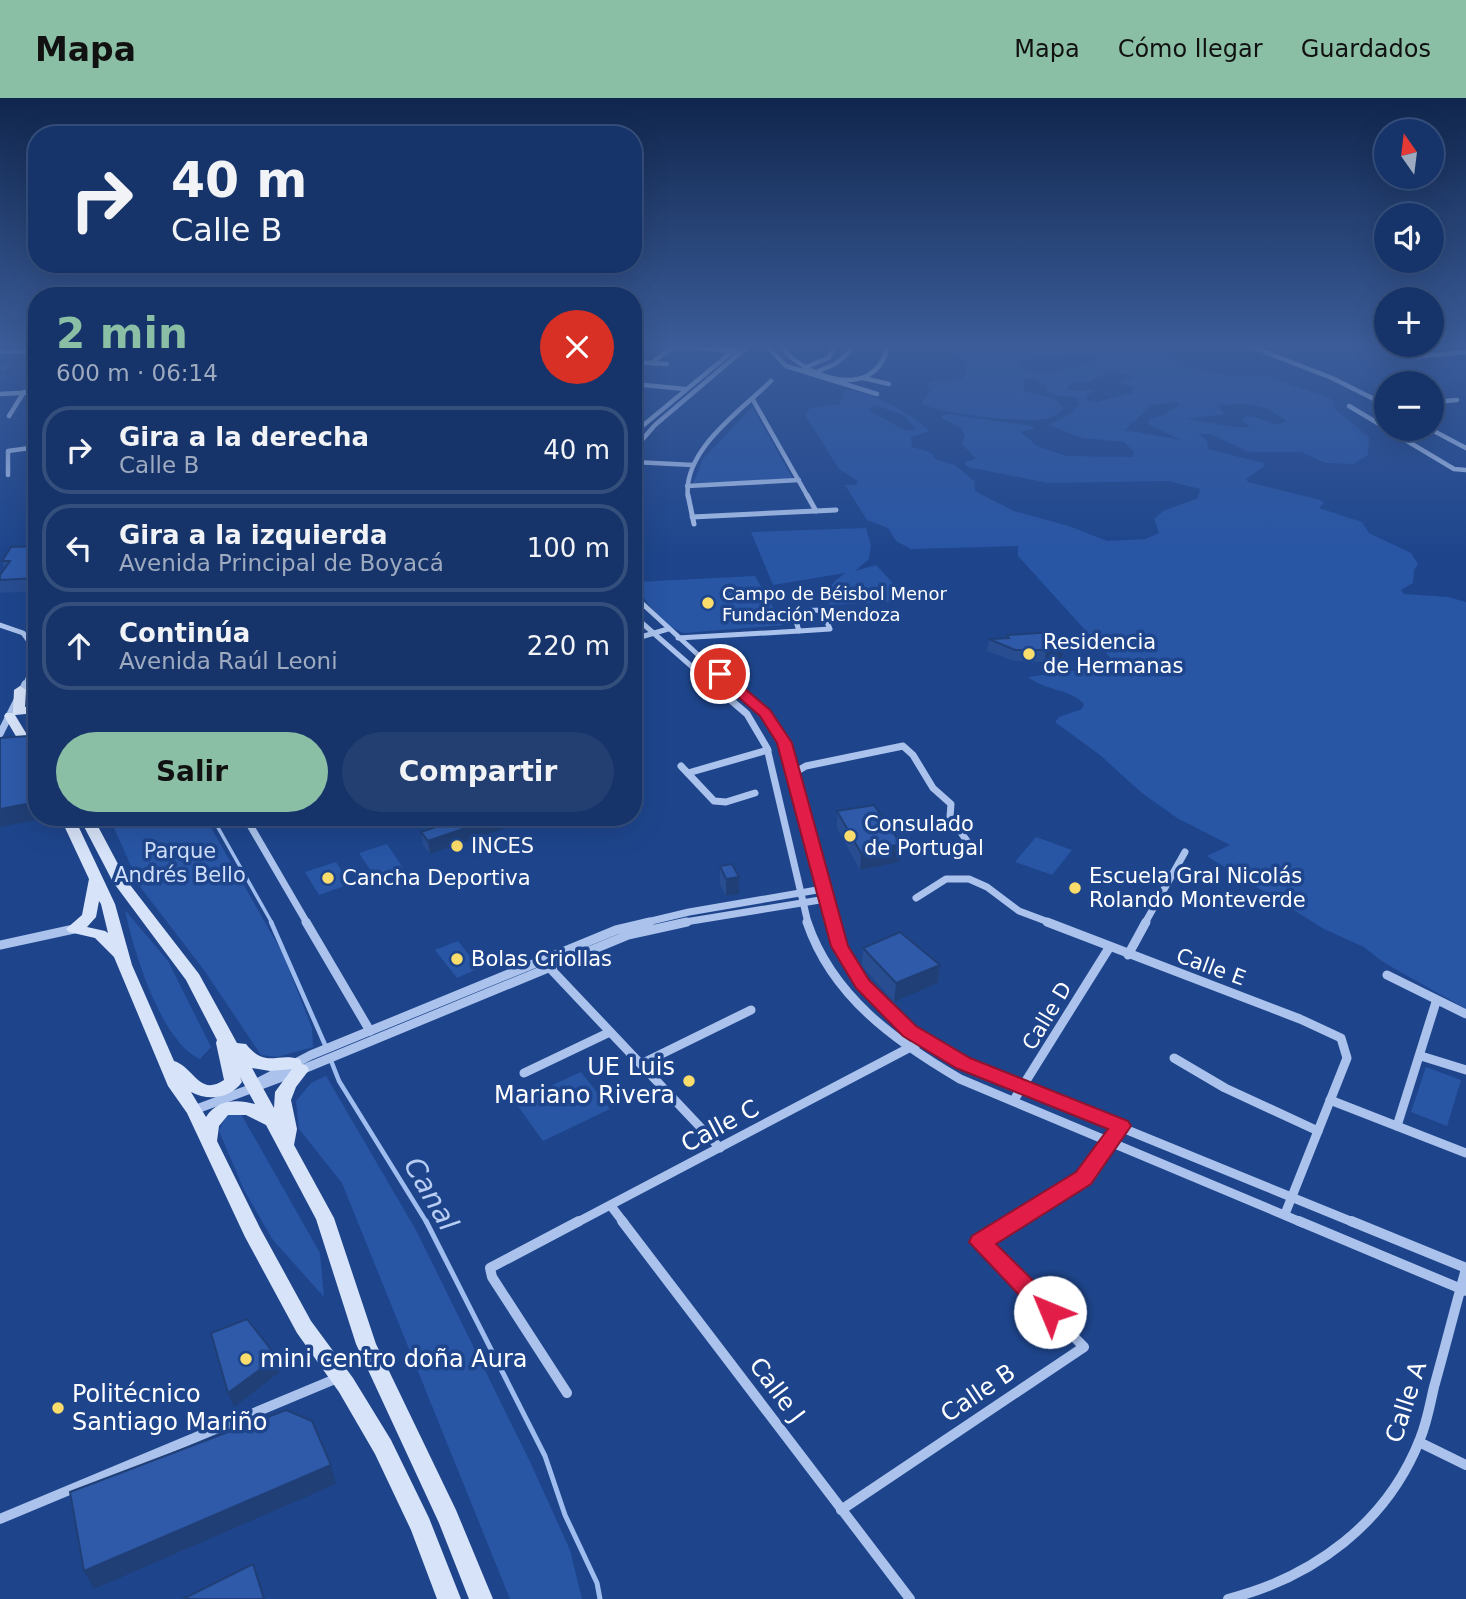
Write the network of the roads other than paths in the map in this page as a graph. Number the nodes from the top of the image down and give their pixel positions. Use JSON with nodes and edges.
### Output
{"nodes":[{"id":1,"x":665,"y":416,"type":"edge"},
{"id":2,"x":737,"y":416,"type":"edge"},
{"id":3,"x":762,"y":416,"type":"edge"},
{"id":4,"x":1444,"y":436,"type":"edge"},
{"id":5,"x":642,"y":440,"type":"edge"},
{"id":6,"x":1406,"y":441,"type":"edge"},
{"id":7,"x":28,"y":448,"type":"edge"},
{"id":8,"x":1466,"y":448,"type":"edge"},
{"id":9,"x":642,"y":462,"type":"edge"},
{"id":10,"x":693,"y":465,"type":"junction"},
{"id":11,"x":1466,"y":470,"type":"edge"},
{"id":12,"x":8,"y":475,"type":"dead end"},
{"id":13,"x":799,"y":480,"type":"junction"},
{"id":14,"x":687,"y":486,"type":"junction"},
{"id":15,"x":836,"y":510,"type":"dead end"},
{"id":16,"x":816,"y":512,"type":"junction"},
{"id":17,"x":692,"y":517,"type":"junction"},
{"id":18,"x":694,"y":524,"type":"dead end"},
{"id":19,"x":642,"y":604,"type":"edge"},
{"id":20,"x":642,"y":623,"type":"edge"},
{"id":21,"x":0,"y":625,"type":"edge"},
{"id":22,"x":668,"y":629,"type":"junction"},
{"id":23,"x":799,"y":631,"type":"junction"},
{"id":24,"x":653,"y":633,"type":"junction"},
{"id":25,"x":642,"y":636,"type":"edge"},
{"id":26,"x":678,"y":638,"type":"junction"},
{"id":27,"x":28,"y":641,"type":"edge"},
{"id":28,"x":28,"y":677,"type":"edge"},
{"id":29,"x":20,"y":690,"type":"junction"},
{"id":30,"x":762,"y":710,"type":"junction"},
{"id":31,"x":28,"y":712,"type":"edge"},
{"id":32,"x":747,"y":714,"type":"junction"},
{"id":33,"x":10,"y":716,"type":"junction"},
{"id":34,"x":0,"y":734,"type":"edge"},
{"id":35,"x":28,"y":741,"type":"edge"},
{"id":36,"x":768,"y":750,"type":"junction"},
{"id":37,"x":681,"y":766,"type":"dead end"},
{"id":38,"x":688,"y":773,"type":"junction"},
{"id":39,"x":792,"y":774,"type":"junction"},
{"id":40,"x":755,"y":793,"type":"dead end"},
{"id":41,"x":71,"y":826,"type":"edge"},
{"id":42,"x":90,"y":826,"type":"edge"},
{"id":43,"x":250,"y":826,"type":"edge"},
{"id":44,"x":967,"y":841,"type":"dead end"},
{"id":45,"x":1185,"y":852,"type":"dead end"},
{"id":46,"x":96,"y":879,"type":"junction"},
{"id":47,"x":823,"y":889,"type":"junction"},
{"id":48,"x":802,"y":897,"type":"junction"},
{"id":49,"x":916,"y":898,"type":"dead end"},
{"id":50,"x":826,"y":899,"type":"junction"},
{"id":51,"x":74,"y":929,"type":"junction"},
{"id":52,"x":0,"y":946,"type":"edge"},
{"id":53,"x":1109,"y":948,"type":"junction"},
{"id":54,"x":120,"y":953,"type":"junction"},
{"id":55,"x":1128,"y":955,"type":"junction"},
{"id":56,"x":545,"y":964,"type":"junction"},
{"id":57,"x":1387,"y":975,"type":"dead end"},
{"id":58,"x":1436,"y":1002,"type":"junction"},
{"id":59,"x":751,"y":1010,"type":"dead end"},
{"id":60,"x":1466,"y":1014,"type":"edge"},
{"id":61,"x":370,"y":1031,"type":"junction"},
{"id":62,"x":610,"y":1032,"type":"junction"},
{"id":63,"x":222,"y":1035,"type":"junction"},
{"id":64,"x":924,"y":1040,"type":"junction"},
{"id":65,"x":358,"y":1041,"type":"junction"},
{"id":66,"x":909,"y":1048,"type":"junction"},
{"id":67,"x":164,"y":1054,"type":"junction"},
{"id":68,"x":1421,"y":1056,"type":"junction"},
{"id":69,"x":1174,"y":1058,"type":"dead end"},
{"id":70,"x":306,"y":1063,"type":"junction"},
{"id":71,"x":641,"y":1064,"type":"junction"},
{"id":72,"x":1466,"y":1070,"type":"edge"},
{"id":73,"x":524,"y":1073,"type":"dead end"},
{"id":74,"x":254,"y":1085,"type":"junction"},
{"id":75,"x":1025,"y":1087,"type":"junction"},
{"id":76,"x":1014,"y":1100,"type":"junction"},
{"id":77,"x":1330,"y":1100,"type":"junction"},
{"id":78,"x":194,"y":1110,"type":"junction"},
{"id":79,"x":275,"y":1123,"type":"junction"},
{"id":80,"x":1121,"y":1126,"type":"junction"},
{"id":81,"x":1397,"y":1126,"type":"junction"},
{"id":82,"x":1318,"y":1131,"type":"junction"},
{"id":83,"x":1113,"y":1141,"type":"junction"},
{"id":84,"x":209,"y":1144,"type":"junction"},
{"id":85,"x":286,"y":1145,"type":"junction"},
{"id":86,"x":720,"y":1148,"type":"junction"},
{"id":87,"x":1466,"y":1153,"type":"edge"},
{"id":88,"x":1291,"y":1196,"type":"junction"},
{"id":89,"x":611,"y":1206,"type":"junction"},
{"id":90,"x":1284,"y":1214,"type":"junction"},
{"id":91,"x":1466,"y":1269,"type":"edge"},
{"id":92,"x":1463,"y":1290,"type":"edge"},
{"id":93,"x":340,"y":1377,"type":"junction"},
{"id":94,"x":567,"y":1393,"type":"dead end"},
{"id":95,"x":1419,"y":1443,"type":"junction"},
{"id":96,"x":1466,"y":1465,"type":"edge"},
{"id":97,"x":841,"y":1510,"type":"junction"},
{"id":98,"x":0,"y":1519,"type":"edge"},
{"id":99,"x":449,"y":1599,"type":"edge"},
{"id":100,"x":481,"y":1599,"type":"edge"},
{"id":101,"x":910,"y":1599,"type":"edge"},
{"id":102,"x":1228,"y":1599,"type":"edge"}],
"edges":[{"from":1,"to":5,"type":"street"},
{"from":2,"to":10,"type":"street"},
{"from":3,"to":13,"type":"street"},
{"from":4,"to":8,"type":"street"},
{"from":6,"to":11,"type":"street"},
{"from":7,"to":12,"type":"street"},
{"from":9,"to":10,"type":"street"},
{"from":10,"to":14,"type":"street"},
{"from":13,"to":14,"type":"street"},
{"from":13,"to":16,"type":"street"},
{"from":14,"to":17,"type":"street"},
{"from":15,"to":16,"type":"street"},
{"from":16,"to":17,"type":"street"},
{"from":17,"to":18,"type":"street"},
{"from":19,"to":22,"type":"street"},
{"from":20,"to":24,"type":"street"},
{"from":21,"to":27,"type":"street"},
{"from":22,"to":24,"type":"street"},
{"from":22,"to":26,"type":"street"},
{"from":23,"to":23,"type":"street"},
{"from":23,"to":26,"type":"street"},
{"from":24,"to":25,"type":"street"},
{"from":24,"to":32,"type":"street"},
{"from":26,"to":30,"type":"street"},
{"from":28,"to":29,"type":"street"},
{"from":29,"to":31,"type":"main road"},
{"from":29,"to":33,"type":"street"},
{"from":30,"to":32,"type":"street"},
{"from":30,"to":39,"type":"street"},
{"from":32,"to":36,"type":"street"},
{"from":33,"to":34,"type":"street"},
{"from":33,"to":35,"type":"main road"},
{"from":36,"to":38,"type":"street"},
{"from":36,"to":48,"type":"street"},
{"from":37,"to":38,"type":"street"},
{"from":38,"to":40,"type":"street"},
{"from":39,"to":44,"type":"street"},
{"from":39,"to":47,"type":"street"},
{"from":41,"to":46,"type":"main road"},
{"from":42,"to":63,"type":"main road"},
{"from":43,"to":61,"type":"street"},
{"from":45,"to":55,"type":"street"},
{"from":46,"to":51,"type":"main road"},
{"from":46,"to":54,"type":"main road"},
{"from":47,"to":48,"type":"street"},
{"from":47,"to":50,"type":"street"},
{"from":48,"to":50,"type":"street"},
{"from":48,"to":56,"type":"street"},
{"from":48,"to":66,"type":"street"},
{"from":49,"to":53,"type":"street","name":"Calle E"},
{"from":50,"to":64,"type":"street"},
{"from":51,"to":52,"type":"street"},
{"from":51,"to":54,"type":"main road"},
{"from":53,"to":55,"type":"street","name":"Calle E"},
{"from":53,"to":75,"type":"street","name":"Calle D"},
{"from":54,"to":67,"type":"main road"},
{"from":55,"to":77,"type":"street","name":"Calle E"},
{"from":56,"to":61,"type":"street"},
{"from":56,"to":62,"type":"street"},
{"from":56,"to":65,"type":"street"},
{"from":57,"to":58,"type":"street"},
{"from":58,"to":60,"type":"street"},
{"from":58,"to":68,"type":"street"},
{"from":59,"to":71,"type":"street"},
{"from":61,"to":65,"type":"street"},
{"from":62,"to":71,"type":"street"},
{"from":62,"to":73,"type":"street"},
{"from":63,"to":67,"type":"main road"},
{"from":63,"to":70,"type":"main road"},
{"from":63,"to":74,"type":"main road"},
{"from":64,"to":66,"type":"street","name":"Calle C"},
{"from":64,"to":75,"type":"street"},
{"from":65,"to":70,"type":"street"},
{"from":66,"to":76,"type":"street"},
{"from":66,"to":86,"type":"street","name":"Calle C"},
{"from":67,"to":78,"type":"main road"},
{"from":68,"to":72,"type":"street"},
{"from":68,"to":81,"type":"street"},
{"from":69,"to":82,"type":"street"},
{"from":70,"to":74,"type":"street"},
{"from":70,"to":85,"type":"main road"},
{"from":71,"to":86,"type":"street"},
{"from":74,"to":78,"type":"street"},
{"from":74,"to":79,"type":"main road"},
{"from":75,"to":76,"type":"street","name":"Calle D"},
{"from":75,"to":80,"type":"street"},
{"from":76,"to":83,"type":"street"},
{"from":77,"to":81,"type":"street"},
{"from":77,"to":82,"type":"street","name":"Calle E"},
{"from":78,"to":84,"type":"main road"},
{"from":79,"to":84,"type":"main road"},
{"from":79,"to":85,"type":"main road"},
{"from":80,"to":83,"type":"street"},
{"from":80,"to":88,"type":"street"},
{"from":81,"to":87,"type":"street"},
{"from":82,"to":88,"type":"street","name":"Calle E"},
{"from":83,"to":90,"type":"street"},
{"from":83,"to":97,"type":"street","name":"Calle B"},
{"from":84,"to":93,"type":"main road"},
{"from":85,"to":100,"type":"main road"},
{"from":86,"to":89,"type":"street","name":"Calle C"},
{"from":88,"to":90,"type":"street","name":"Calle E"},
{"from":88,"to":91,"type":"street"},
{"from":89,"to":94,"type":"street","name":"Calle C"},
{"from":89,"to":97,"type":"street","name":"Calle J"},
{"from":90,"to":92,"type":"street"},
{"from":91,"to":92,"type":"street","name":"Calle A"},
{"from":92,"to":95,"type":"street","name":"Calle A"},
{"from":93,"to":98,"type":"street"},
{"from":93,"to":99,"type":"main road"},
{"from":95,"to":96,"type":"street"},
{"from":95,"to":102,"type":"street","name":"Calle A"},
{"from":97,"to":101,"type":"street","name":"Calle J"}]}
